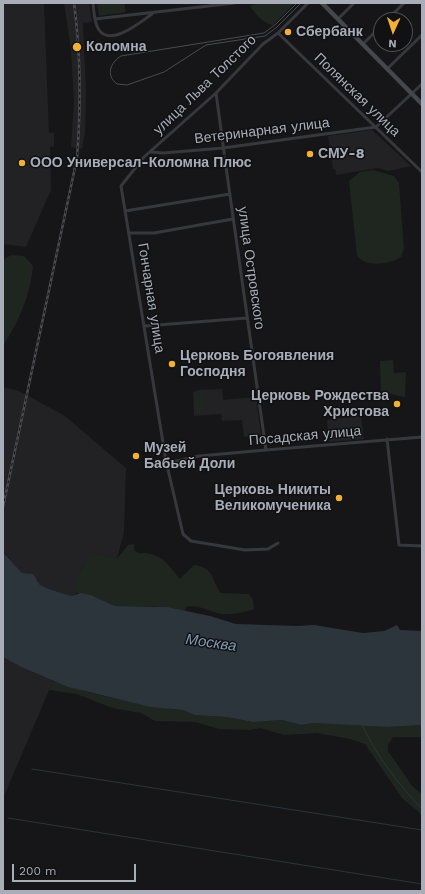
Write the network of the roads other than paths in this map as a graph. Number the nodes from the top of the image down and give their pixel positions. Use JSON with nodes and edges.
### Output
{"nodes":[{"id":1,"x":93,"y":3,"type":"edge"},
{"id":2,"x":235,"y":3,"type":"edge"},
{"id":3,"x":308,"y":3,"type":"edge"},
{"id":4,"x":322,"y":3,"type":"edge"},
{"id":5,"x":354,"y":3,"type":"edge"},
{"id":6,"x":404,"y":3,"type":"edge"},
{"id":7,"x":395,"y":12,"type":"edge"},
{"id":8,"x":153,"y":13,"type":"junction"},
{"id":9,"x":95,"y":19,"type":"junction"},
{"id":10,"x":338,"y":19,"type":"junction"},
{"id":11,"x":278,"y":33,"type":"junction"},
{"id":12,"x":373,"y":34,"type":"edge"},
{"id":13,"x":422,"y":35,"type":"edge"},
{"id":14,"x":362,"y":44,"type":"junction"},
{"id":15,"x":388,"y":70,"type":"junction"},
{"id":16,"x":422,"y":84,"type":"edge"},
{"id":17,"x":216,"y":93,"type":"junction"},
{"id":18,"x":412,"y":94,"type":"junction"},
{"id":19,"x":422,"y":104,"type":"edge"},
{"id":20,"x":376,"y":127,"type":"junction"},
{"id":21,"x":224,"y":150,"type":"junction"},
{"id":22,"x":151,"y":152,"type":"junction"},
{"id":23,"x":225,"y":160,"type":"tunnel mouth"},
{"id":24,"x":422,"y":172,"type":"edge"},
{"id":25,"x":121,"y":186,"type":"joint"},
{"id":26,"x":230,"y":194,"type":"junction"},
{"id":27,"x":125,"y":211,"type":"junction"},
{"id":28,"x":233,"y":219,"type":"junction"},
{"id":29,"x":129,"y":233,"type":"junction"},
{"id":30,"x":248,"y":318,"type":"junction"},
{"id":31,"x":145,"y":326,"type":"junction"},
{"id":32,"x":422,"y":437,"type":"edge"},
{"id":33,"x":387,"y":439,"type":"junction"},
{"id":34,"x":266,"y":450,"type":"junction"},
{"id":35,"x":166,"y":461,"type":"junction"},
{"id":36,"x":278,"y":543,"type":"dead end"},
{"id":37,"x":422,"y":546,"type":"edge"}],
"edges":[{"from":1,"to":9,"type":"street"},
{"from":2,"to":8,"type":"street"},
{"from":3,"to":11,"type":"street","name":"улица Льва Толстого"},
{"from":4,"to":10,"type":"street"},
{"from":5,"to":10,"type":"street"},
{"from":6,"to":7,"type":"street"},
{"from":8,"to":9,"type":"street"},
{"from":8,"to":9,"type":"street"},
{"from":10,"to":14,"type":"street"},
{"from":11,"to":17,"type":"street","name":"улица Льва Толстого"},
{"from":11,"to":20,"type":"street","name":"Полянская улица"},
{"from":12,"to":14,"type":"street"},
{"from":13,"to":15,"type":"street"},
{"from":14,"to":15,"type":"street"},
{"from":15,"to":18,"type":"street"},
{"from":16,"to":18,"type":"street"},
{"from":17,"to":21,"type":"street"},
{"from":17,"to":22,"type":"street","name":"улица Льва Толстого"},
{"from":18,"to":19,"type":"street"},
{"from":18,"to":20,"type":"street"},
{"from":20,"to":21,"type":"street","name":"Ветеринарная улица"},
{"from":20,"to":24,"type":"street","name":"Полянская улица"},
{"from":21,"to":22,"type":"street","name":"Ветеринарная улица"},
{"from":22,"to":25,"type":"street","name":"улица Льва Толстого"},
{"from":23,"to":26,"type":"street","name":"улица Островского"},
{"from":25,"to":27,"type":"street","name":"Гончарная улица"},
{"from":26,"to":27,"type":"street"},
{"from":26,"to":28,"type":"street","name":"улица Островского"},
{"from":27,"to":29,"type":"street","name":"Гончарная улица"},
{"from":28,"to":29,"type":"street"},
{"from":28,"to":30,"type":"street","name":"улица Островского"},
{"from":29,"to":31,"type":"street","name":"Гончарная улица"},
{"from":30,"to":31,"type":"street"},
{"from":30,"to":34,"type":"street","name":"улица Островского"},
{"from":31,"to":35,"type":"street","name":"Гончарная улица"},
{"from":32,"to":33,"type":"street","name":"Посадская улица"},
{"from":33,"to":34,"type":"street","name":"Посадская улица"},
{"from":33,"to":37,"type":"street"},
{"from":34,"to":35,"type":"street","name":"Посадская улица"},
{"from":35,"to":36,"type":"street","name":"Гончарная улица"}]}
